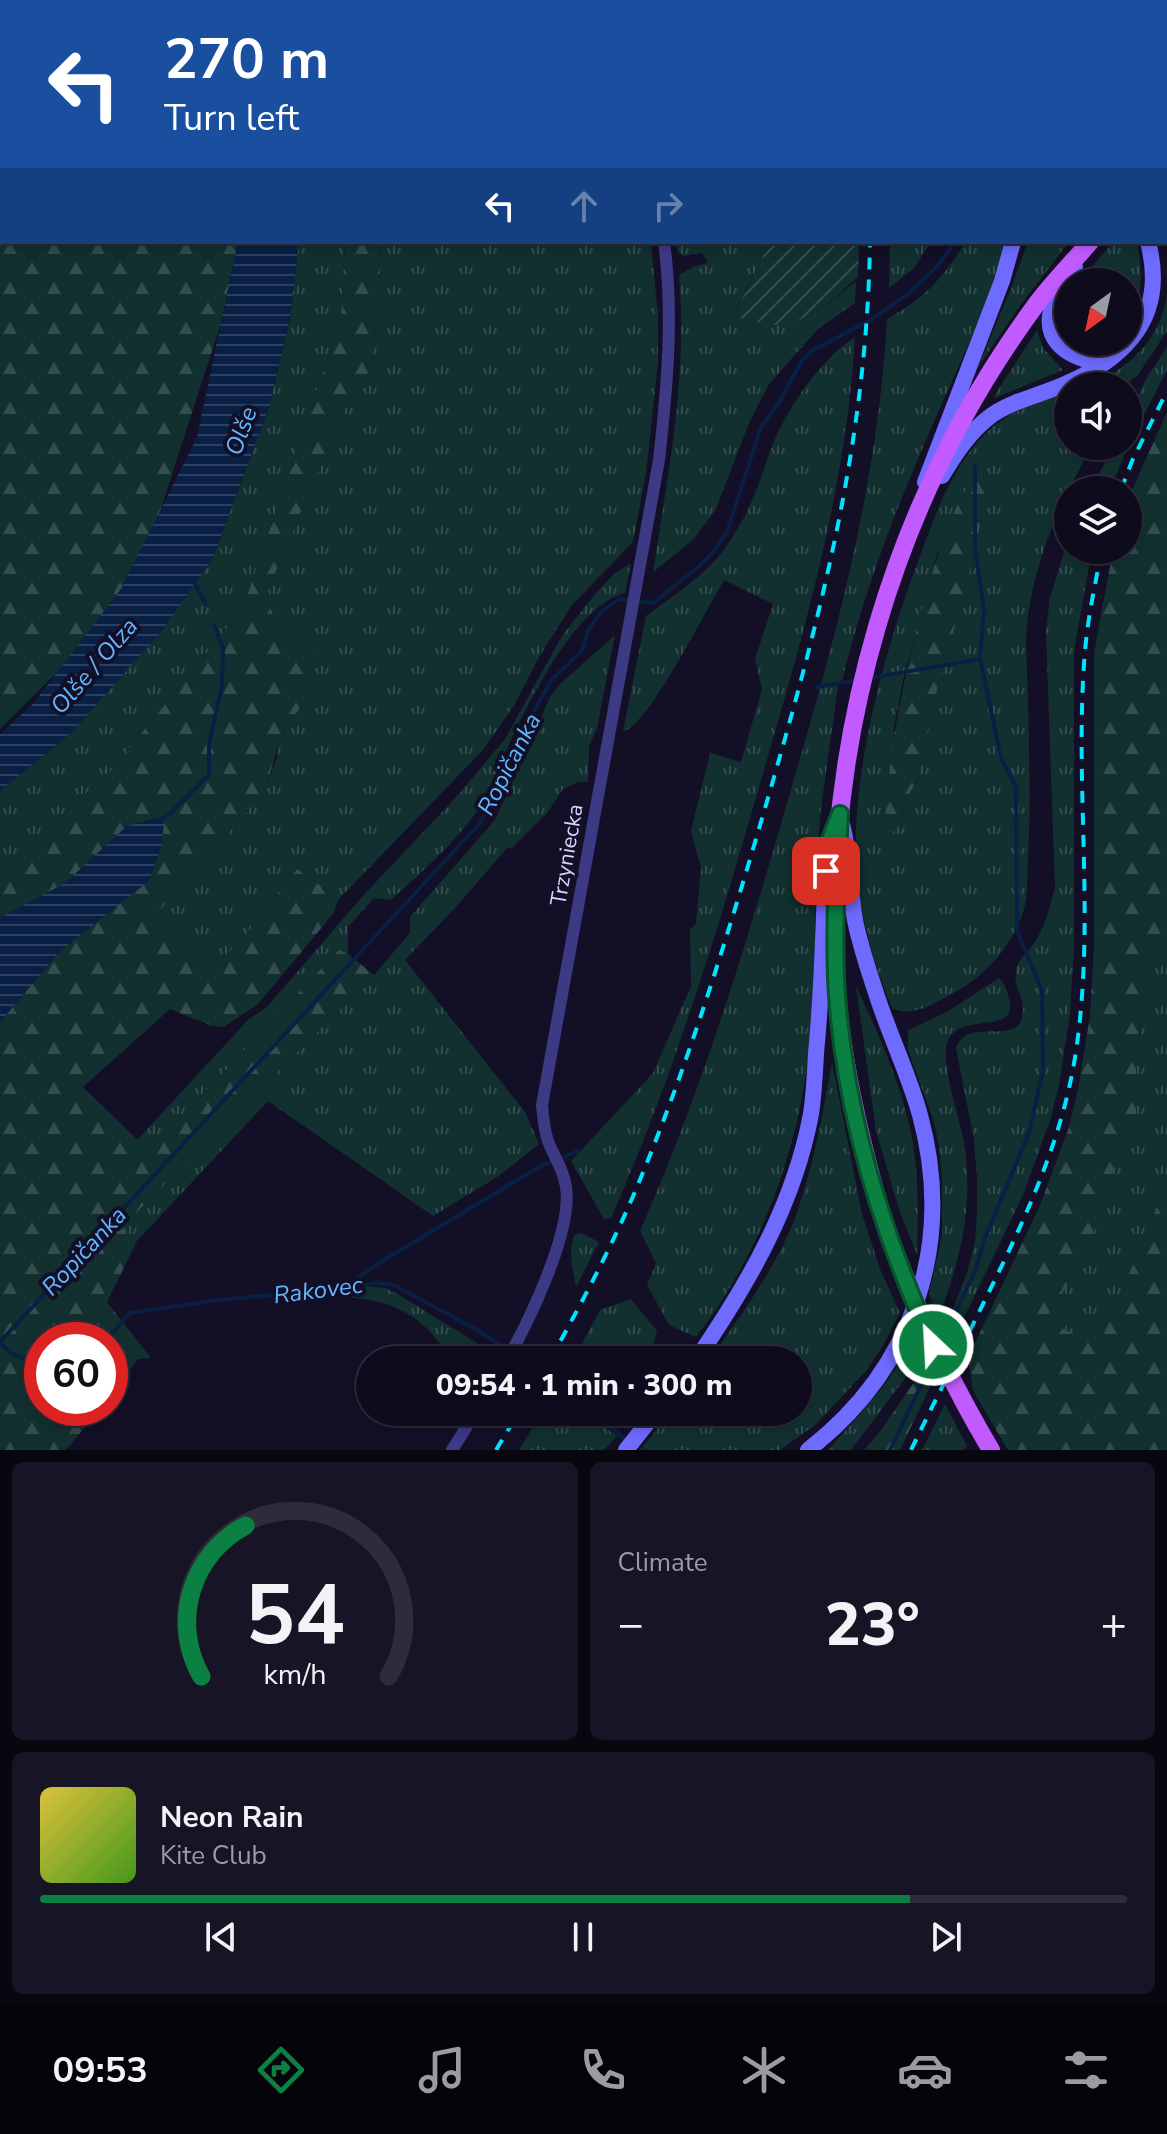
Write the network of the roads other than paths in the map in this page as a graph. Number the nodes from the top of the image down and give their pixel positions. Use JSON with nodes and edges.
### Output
{"nodes":[{"id":1,"x":664,"y":244,"type":"edge"},
{"id":2,"x":1012,"y":244,"type":"edge"},
{"id":3,"x":1088,"y":244,"type":"edge"},
{"id":4,"x":1088,"y":244,"type":"edge"},
{"id":5,"x":1150,"y":249,"type":"edge"},
{"id":6,"x":1106,"y":362,"type":"junction"},
{"id":7,"x":910,"y":529,"type":"junction"},
{"id":8,"x":840,"y":814,"type":"junction"},
{"id":9,"x":515,"y":1346,"type":"edge"},
{"id":10,"x":706,"y":1346,"type":"edge"},
{"id":11,"x":467,"y":1426,"type":"edge"},
{"id":12,"x":646,"y":1426,"type":"edge"},
{"id":13,"x":452,"y":1450,"type":"edge"},
{"id":14,"x":626,"y":1450,"type":"edge"},
{"id":15,"x":808,"y":1450,"type":"edge"},
{"id":16,"x":991,"y":1450,"type":"edge"}],
"edges":[{"from":1,"to":9,"type":"street","name":"Trzyniecka"},
{"from":2,"to":7,"type":"main road"},
{"from":3,"to":7,"type":"main road"},
{"from":4,"to":6,"type":"main road"},
{"from":5,"to":6,"type":"main road"},
{"from":6,"to":7,"type":"main road"},
{"from":7,"to":8,"type":"main road"},
{"from":8,"to":10,"type":"main road"},
{"from":8,"to":15,"type":"main road"},
{"from":8,"to":16,"type":"main road","bridge":true},
{"from":11,"to":13,"type":"street"},
{"from":12,"to":14,"type":"main road"}]}
